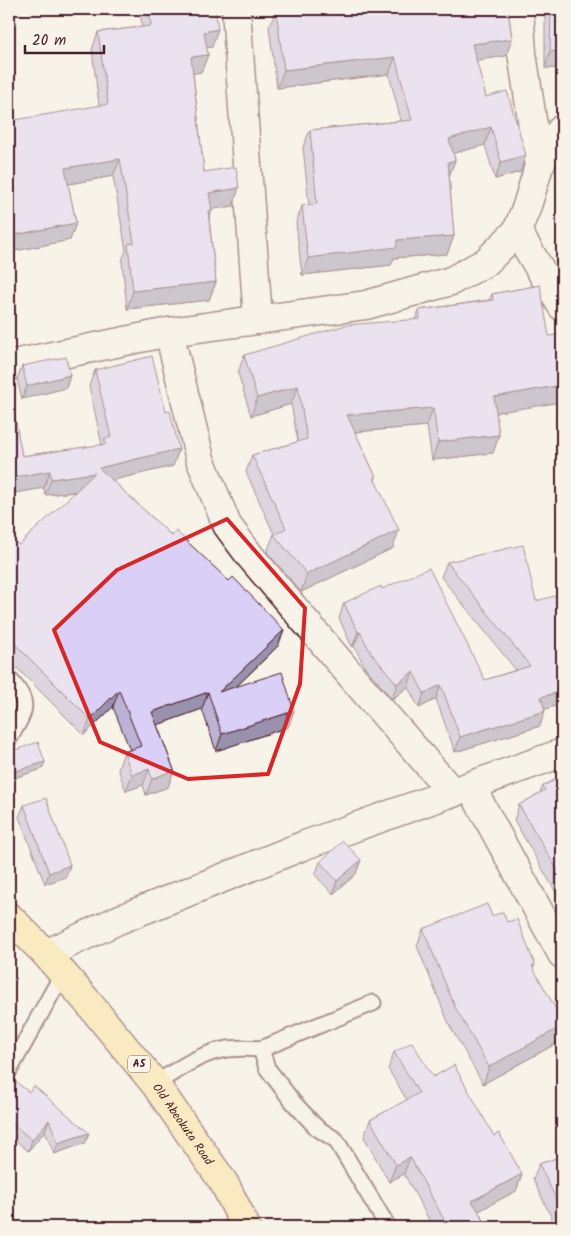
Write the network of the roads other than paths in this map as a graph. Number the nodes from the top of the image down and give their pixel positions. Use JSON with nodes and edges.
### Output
{"nodes":[{"id":1,"x":236,"y":9,"type":"edge"},
{"id":2,"x":519,"y":9,"type":"edge"},
{"id":3,"x":562,"y":128,"type":"edge"},
{"id":4,"x":539,"y":166,"type":"junction"},
{"id":5,"x":516,"y":231,"type":"junction"},
{"id":6,"x":562,"y":306,"type":"edge"},
{"id":7,"x":258,"y":320,"type":"junction"},
{"id":8,"x":169,"y":332,"type":"junction"},
{"id":9,"x":9,"y":365,"type":"edge"},
{"id":10,"x":9,"y":679,"type":"edge"},
{"id":11,"x":9,"y":739,"type":"edge"},
{"id":12,"x":562,"y":754,"type":"edge"},
{"id":13,"x":462,"y":790,"type":"junction"},
{"id":14,"x":9,"y":918,"type":"edge"},
{"id":15,"x":562,"y":954,"type":"edge"},
{"id":16,"x":54,"y":964,"type":"junction"},
{"id":17,"x":373,"y":1003,"type":"dead end"},
{"id":18,"x":261,"y":1049,"type":"junction"},
{"id":19,"x":9,"y":1071,"type":"edge"},
{"id":20,"x":155,"y":1084,"type":"junction"},
{"id":21,"x":244,"y":1226,"type":"edge"},
{"id":22,"x":388,"y":1227,"type":"edge"}],
"edges":[{"from":1,"to":7,"type":"street"},
{"from":2,"to":4,"type":"street"},
{"from":3,"to":4,"type":"street"},
{"from":4,"to":5,"type":"street"},
{"from":5,"to":6,"type":"street"},
{"from":5,"to":7,"type":"street"},
{"from":7,"to":8,"type":"street"},
{"from":8,"to":9,"type":"street"},
{"from":8,"to":13,"type":"street"},
{"from":10,"to":11,"type":"lane"},
{"from":12,"to":13,"type":"street"},
{"from":13,"to":15,"type":"street"},
{"from":13,"to":16,"type":"street"},
{"from":14,"to":16,"type":"highway","name":"Old Abeokuta Road","number":"A5"},
{"from":16,"to":19,"type":"lane"},
{"from":16,"to":20,"type":"highway","name":"Old Abeokuta Road","number":"A5"},
{"from":17,"to":18,"type":"lane"},
{"from":18,"to":20,"type":"lane"},
{"from":18,"to":22,"type":"lane"},
{"from":20,"to":21,"type":"highway","name":"Old Abeokuta Road","number":"A5"}]}
